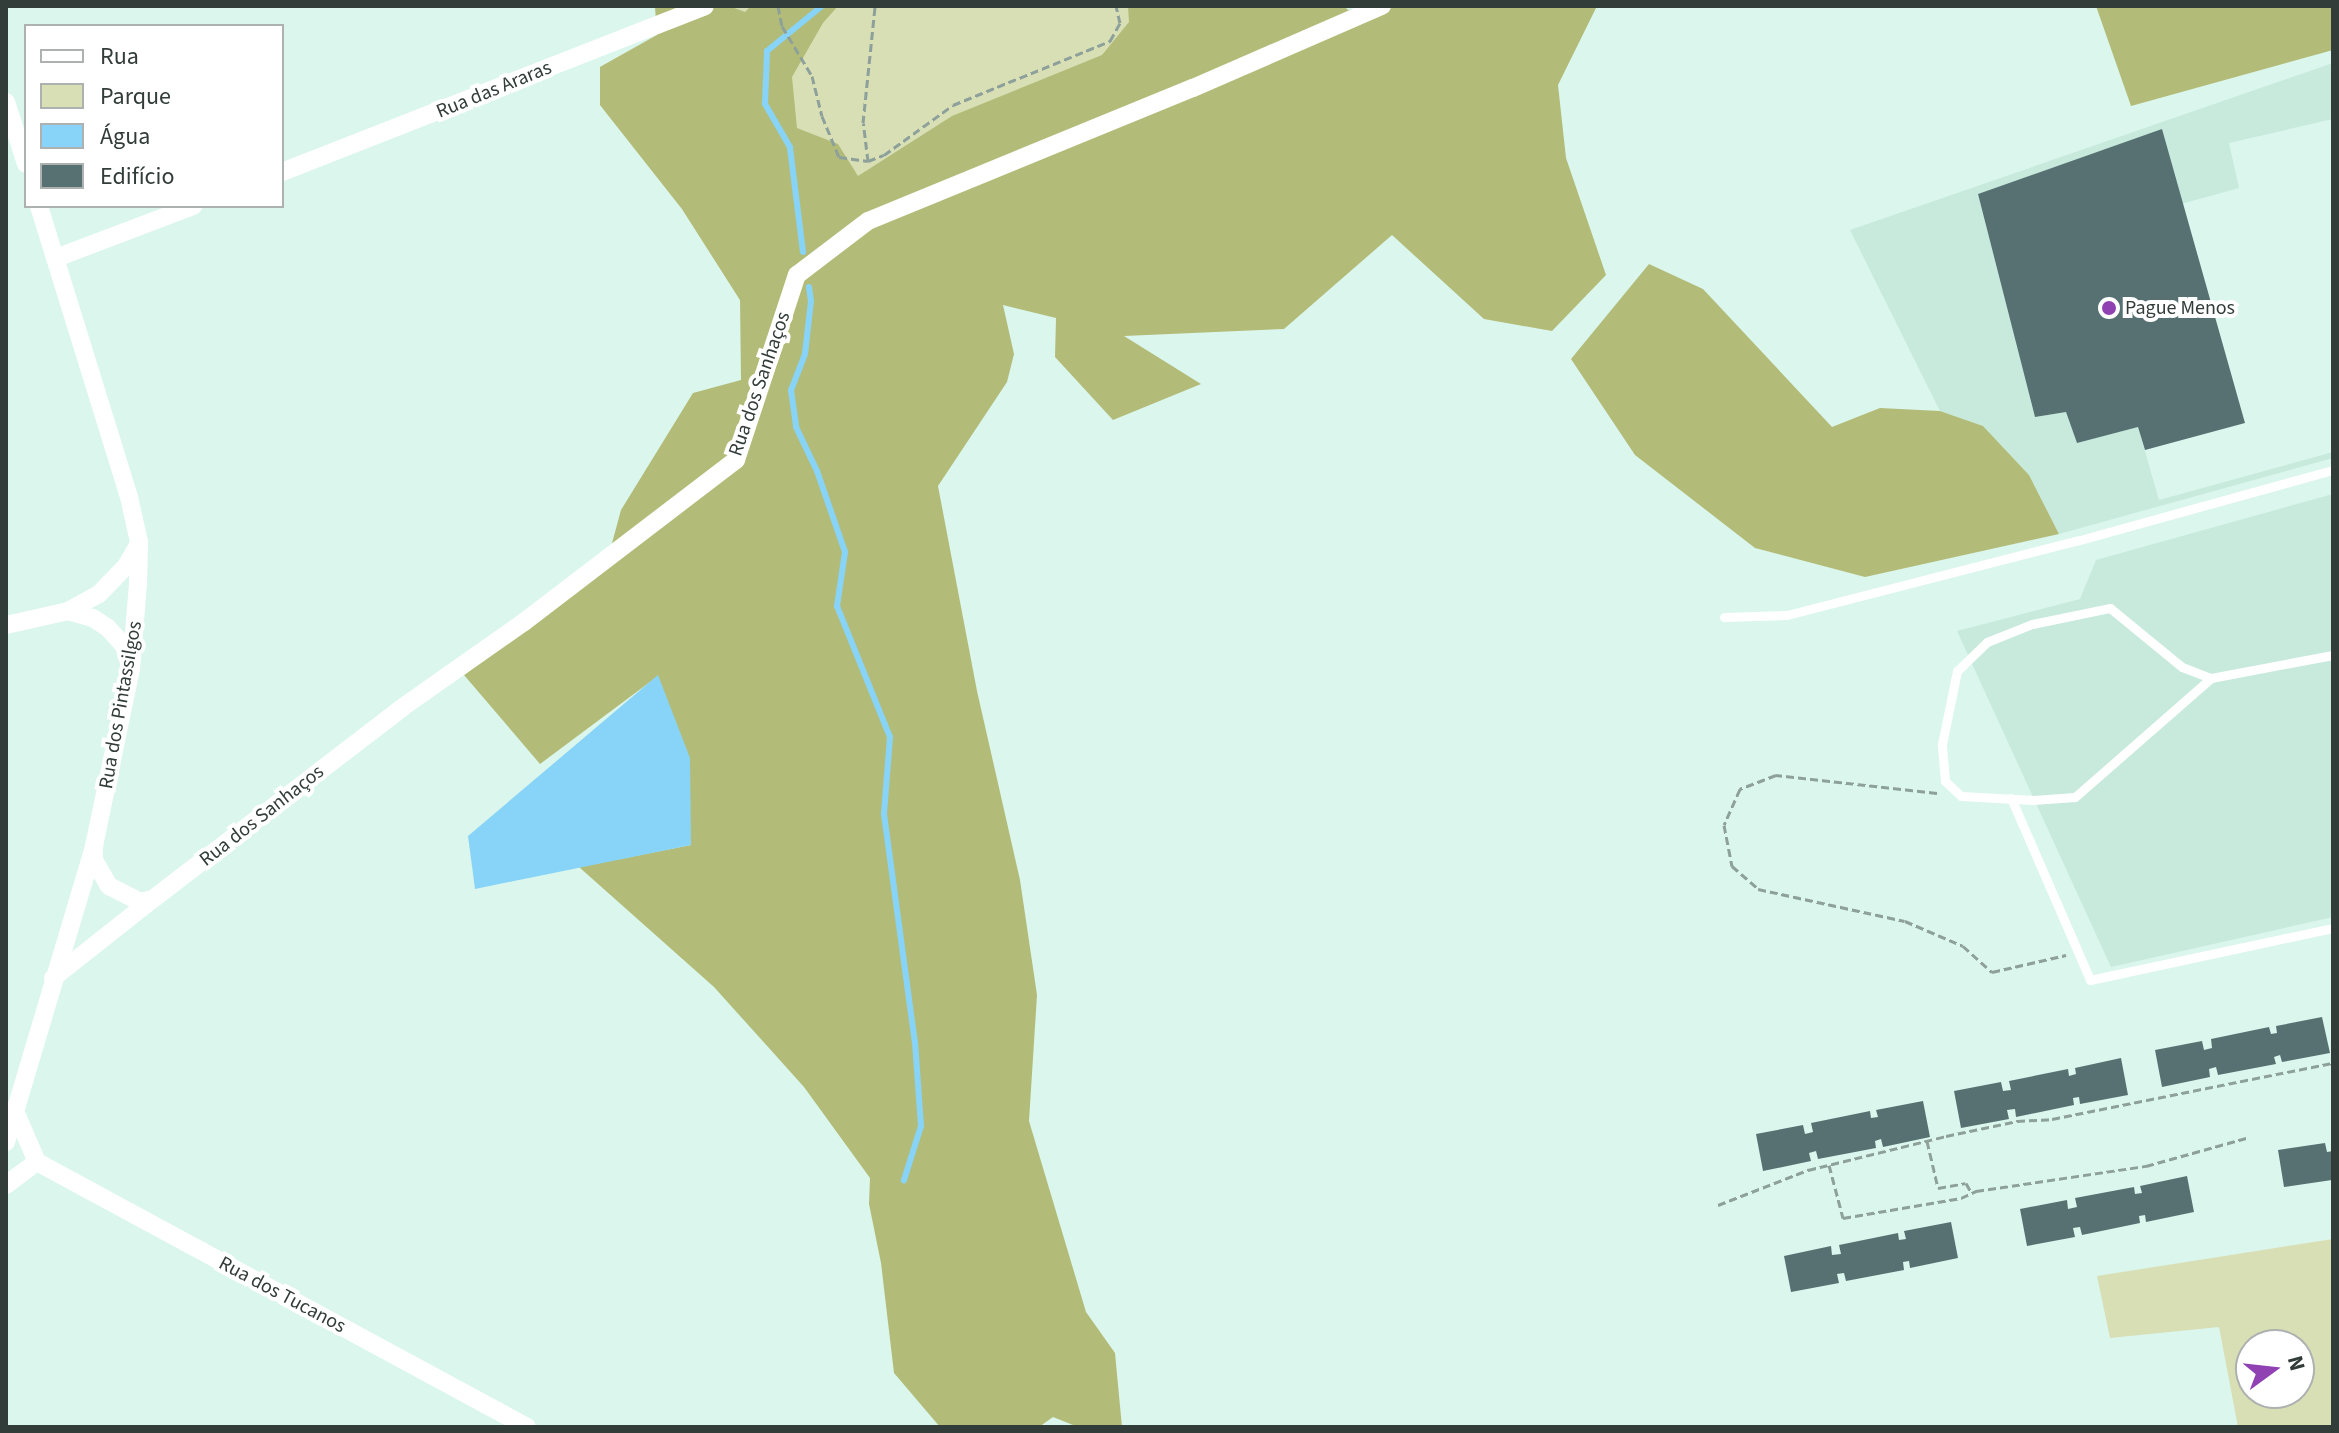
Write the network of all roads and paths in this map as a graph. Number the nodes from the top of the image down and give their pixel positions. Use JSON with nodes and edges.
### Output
{"nodes":[{"id":1,"x":705,"y":6,"type":"edge"},
{"id":2,"x":778,"y":6,"type":"edge"},
{"id":3,"x":875,"y":6,"type":"edge"},
{"id":4,"x":1116,"y":6,"type":"edge"},
{"id":5,"x":1330,"y":6,"type":"edge"},
{"id":6,"x":1382,"y":6,"type":"edge"},
{"id":7,"x":1334,"y":26,"type":"junction"},
{"id":8,"x":6,"y":102,"type":"edge"},
{"id":9,"x":24,"y":158,"type":"edge"},
{"id":10,"x":868,"y":161,"type":"junction"},
{"id":11,"x":284,"y":171,"type":"edge"},
{"id":12,"x":40,"y":208,"type":"edge"},
{"id":13,"x":188,"y":208,"type":"edge"},
{"id":14,"x":56,"y":258,"type":"junction"},
{"id":15,"x":2333,"y":470,"type":"edge"},
{"id":16,"x":139,"y":542,"type":"junction"},
{"id":17,"x":68,"y":611,"type":"junction"},
{"id":18,"x":1724,"y":617,"type":"dead end"},
{"id":19,"x":6,"y":625,"type":"edge"},
{"id":20,"x":2333,"y":655,"type":"edge"},
{"id":21,"x":131,"y":669,"type":"junction"},
{"id":22,"x":2211,"y":678,"type":"junction"},
{"id":23,"x":1961,"y":796,"type":"junction"},
{"id":24,"x":2011,"y":798,"type":"junction"},
{"id":25,"x":94,"y":846,"type":"junction"},
{"id":26,"x":153,"y":899,"type":"junction"},
{"id":27,"x":2333,"y":928,"type":"edge"},
{"id":28,"x":2078,"y":952,"type":"junction"},
{"id":29,"x":53,"y":978,"type":"junction"},
{"id":30,"x":2333,"y":1063,"type":"edge"},
{"id":31,"x":15,"y":1111,"type":"junction"},
{"id":32,"x":2246,"y":1138,"type":"dead end"},
{"id":33,"x":1927,"y":1141,"type":"junction"},
{"id":34,"x":6,"y":1142,"type":"edge"},
{"id":35,"x":37,"y":1162,"type":"junction"},
{"id":36,"x":1829,"y":1165,"type":"junction"},
{"id":37,"x":6,"y":1185,"type":"edge"},
{"id":38,"x":1971,"y":1193,"type":"junction"},
{"id":39,"x":1718,"y":1205,"type":"dead end"},
{"id":40,"x":527,"y":1427,"type":"edge"}],
"edges":[{"from":1,"to":11,"type":"street","name":"Rua das Araras"},
{"from":2,"to":10,"type":"path"},
{"from":3,"to":10,"type":"path"},
{"from":4,"to":10,"type":"path"},
{"from":5,"to":7,"type":"street"},
{"from":6,"to":7,"type":"street","name":"Rua dos Sanhaços"},
{"from":7,"to":26,"type":"street","name":"Rua dos Sanhaços"},
{"from":8,"to":9,"type":"street"},
{"from":12,"to":14,"type":"street","name":"Rua dos Pintassilgos"},
{"from":13,"to":14,"type":"street"},
{"from":14,"to":16,"type":"street","name":"Rua dos Pintassilgos"},
{"from":15,"to":18,"type":"lane"},
{"from":16,"to":17,"type":"street"},
{"from":16,"to":21,"type":"street","name":"Rua dos Pintassilgos"},
{"from":17,"to":19,"type":"street"},
{"from":17,"to":21,"type":"street"},
{"from":20,"to":22,"type":"lane"},
{"from":21,"to":25,"type":"street","name":"Rua dos Pintassilgos"},
{"from":22,"to":23,"type":"lane"},
{"from":22,"to":24,"type":"lane"},
{"from":23,"to":24,"type":"lane"},
{"from":23,"to":28,"type":"path"},
{"from":24,"to":28,"type":"lane"},
{"from":25,"to":26,"type":"street"},
{"from":25,"to":29,"type":"street","name":"Rua dos Pintassilgos"},
{"from":26,"to":29,"type":"street","name":"Rua dos Sanhaços"},
{"from":27,"to":28,"type":"lane"},
{"from":29,"to":31,"type":"street","name":"Rua dos Pintassilgos"},
{"from":30,"to":33,"type":"path"},
{"from":31,"to":34,"type":"street","name":"Rua dos Pintassilgos"},
{"from":31,"to":35,"type":"street"},
{"from":32,"to":38,"type":"path"},
{"from":33,"to":36,"type":"path"},
{"from":33,"to":38,"type":"path"},
{"from":35,"to":37,"type":"street"},
{"from":35,"to":40,"type":"street","name":"Rua dos Tucanos"},
{"from":36,"to":38,"type":"path"},
{"from":36,"to":39,"type":"path"}]}
